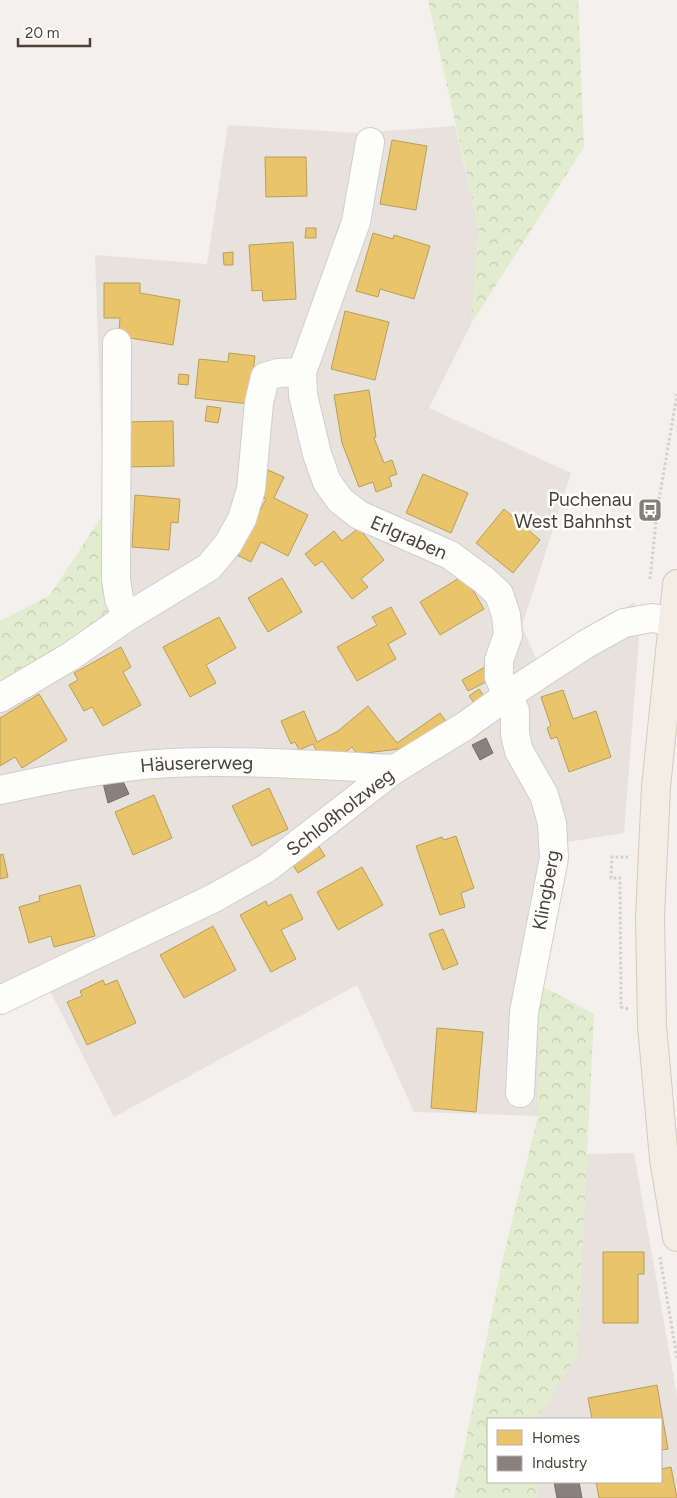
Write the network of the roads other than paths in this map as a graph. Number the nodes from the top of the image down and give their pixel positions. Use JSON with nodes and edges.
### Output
{"nodes":[{"id":1,"x":370,"y":142,"type":"dead end"},
{"id":2,"x":117,"y":343,"type":"dead end"},
{"id":3,"x":302,"y":372,"type":"junction"},
{"id":4,"x":677,"y":584,"type":"edge"},
{"id":5,"x":127,"y":617,"type":"junction"},
{"id":6,"x":672,"y":621,"type":"junction"},
{"id":7,"x":508,"y":695,"type":"junction"},
{"id":8,"x":0,"y":698,"type":"edge"},
{"id":9,"x":395,"y":769,"type":"junction"},
{"id":10,"x":0,"y":790,"type":"edge"},
{"id":11,"x":0,"y":1000,"type":"edge"},
{"id":12,"x":520,"y":1093,"type":"dead end"},
{"id":13,"x":677,"y":1238,"type":"edge"}],
"edges":[{"from":1,"to":3,"type":"street","name":"Erlgraben"},
{"from":2,"to":5,"type":"street"},
{"from":3,"to":5,"type":"street"},
{"from":3,"to":7,"type":"street","name":"Erlgraben"},
{"from":4,"to":6,"type":"main road"},
{"from":5,"to":8,"type":"street"},
{"from":6,"to":7,"type":"street","name":"Schloßholzweg"},
{"from":6,"to":13,"type":"main road"},
{"from":7,"to":9,"type":"street","name":"Schloßholzweg"},
{"from":7,"to":12,"type":"street","name":"Klingberg"},
{"from":9,"to":10,"type":"street","name":"Häusererweg"},
{"from":9,"to":11,"type":"street","name":"Schloßholzweg"}]}
